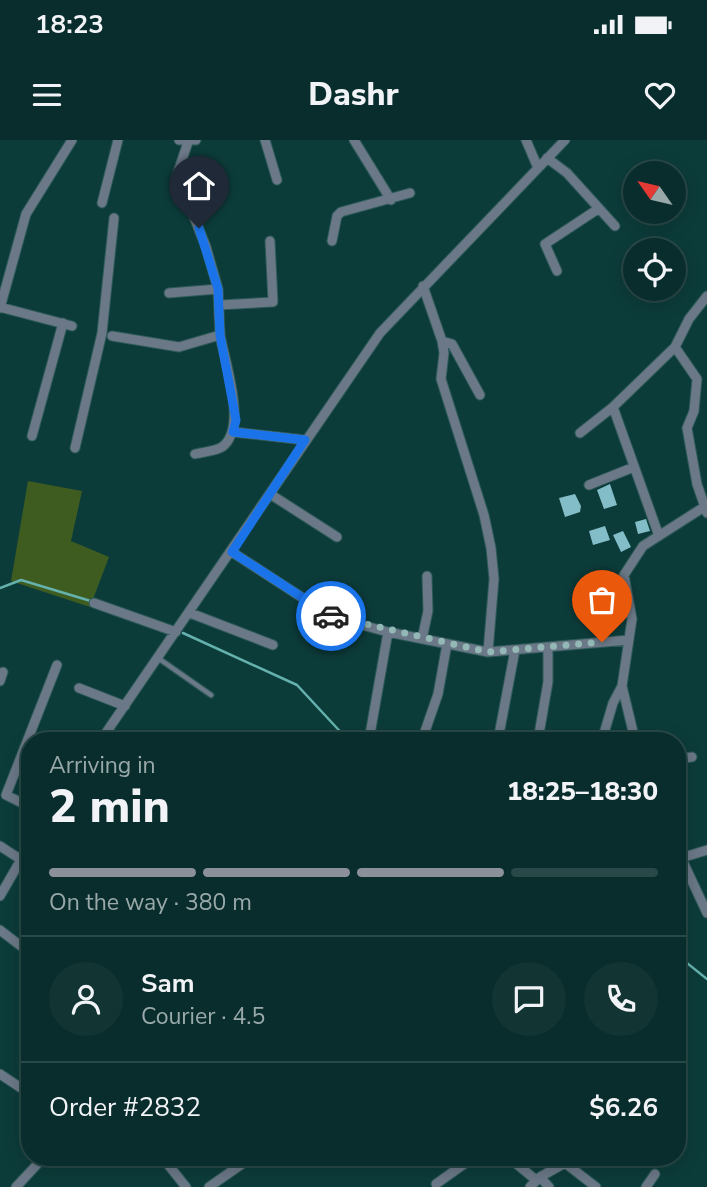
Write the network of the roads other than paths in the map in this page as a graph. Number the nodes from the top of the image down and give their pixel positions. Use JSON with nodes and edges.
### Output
{"nodes":[{"id":1,"x":72,"y":140,"type":"edge"},
{"id":2,"x":118,"y":140,"type":"edge"},
{"id":3,"x":265,"y":140,"type":"edge"},
{"id":4,"x":354,"y":140,"type":"edge"},
{"id":5,"x":526,"y":140,"type":"edge"},
{"id":6,"x":565,"y":140,"type":"edge"},
{"id":7,"x":188,"y":141,"type":"edge"},
{"id":8,"x":547,"y":158,"type":"junction"},
{"id":9,"x":538,"y":168,"type":"junction"},
{"id":10,"x":277,"y":180,"type":"dead end"},
{"id":11,"x":410,"y":193,"type":"dead end"},
{"id":12,"x":391,"y":200,"type":"junction"},
{"id":13,"x":102,"y":203,"type":"dead end"},
{"id":14,"x":598,"y":209,"type":"junction"},
{"id":15,"x":114,"y":218,"type":"dead end"},
{"id":16,"x":615,"y":226,"type":"dead end"},
{"id":17,"x":270,"y":241,"type":"dead end"},
{"id":18,"x":332,"y":242,"type":"dead end"},
{"id":19,"x":557,"y":271,"type":"dead end"},
{"id":20,"x":423,"y":286,"type":"junction"},
{"id":21,"x":218,"y":289,"type":"junction"},
{"id":22,"x":169,"y":293,"type":"dead end"},
{"id":23,"x":707,"y":296,"type":"edge"},
{"id":24,"x":219,"y":305,"type":"junction"},
{"id":25,"x":0,"y":307,"type":"edge"},
{"id":26,"x":220,"y":335,"type":"junction"},
{"id":27,"x":112,"y":337,"type":"dead end"},
{"id":28,"x":442,"y":341,"type":"junction"},
{"id":29,"x":675,"y":347,"type":"junction"},
{"id":30,"x":480,"y":395,"type":"dead end"},
{"id":31,"x":613,"y":407,"type":"junction"},
{"id":32,"x":233,"y":432,"type":"junction"},
{"id":33,"x":580,"y":433,"type":"dead end"},
{"id":34,"x":32,"y":436,"type":"dead end"},
{"id":35,"x":305,"y":440,"type":"junction"},
{"id":36,"x":75,"y":448,"type":"dead end"},
{"id":37,"x":195,"y":454,"type":"dead end"},
{"id":38,"x":634,"y":467,"type":"junction"},
{"id":39,"x":702,"y":483,"type":"edge"},
{"id":40,"x":589,"y":485,"type":"dead end"},
{"id":41,"x":270,"y":494,"type":"junction"},
{"id":42,"x":705,"y":510,"type":"edge"},
{"id":43,"x":659,"y":536,"type":"junction"},
{"id":44,"x":337,"y":537,"type":"dead end"},
{"id":45,"x":232,"y":552,"type":"junction"},
{"id":46,"x":427,"y":576,"type":"dead end"},
{"id":47,"x":94,"y":603,"type":"dead end"},
{"id":48,"x":190,"y":613,"type":"junction"},
{"id":49,"x":176,"y":632,"type":"junction"},
{"id":50,"x":388,"y":632,"type":"junction"},
{"id":51,"x":422,"y":639,"type":"junction"},
{"id":52,"x":629,"y":640,"type":"junction"},
{"id":53,"x":447,"y":644,"type":"junction"},
{"id":54,"x":273,"y":645,"type":"dead end"},
{"id":55,"x":548,"y":647,"type":"junction"},
{"id":56,"x":514,"y":650,"type":"junction"},
{"id":57,"x":488,"y":652,"type":"junction"},
{"id":58,"x":158,"y":658,"type":"junction"},
{"id":59,"x":57,"y":665,"type":"dead end"},
{"id":60,"x":622,"y":686,"type":"junction"},
{"id":61,"x":79,"y":688,"type":"dead end"},
{"id":62,"x":211,"y":695,"type":"dead end"},
{"id":63,"x":125,"y":706,"type":"junction"},
{"id":64,"x":31,"y":732,"type":"edge"},
{"id":65,"x":107,"y":732,"type":"edge"},
{"id":66,"x":370,"y":732,"type":"edge"},
{"id":67,"x":425,"y":732,"type":"edge"},
{"id":68,"x":499,"y":732,"type":"edge"},
{"id":69,"x":539,"y":732,"type":"edge"},
{"id":70,"x":604,"y":732,"type":"edge"},
{"id":71,"x":633,"y":732,"type":"edge"},
{"id":72,"x":21,"y":756,"type":"edge"},
{"id":73,"x":692,"y":757,"type":"dead end"},
{"id":74,"x":686,"y":758,"type":"edge"},
{"id":75,"x":21,"y":802,"type":"edge"},
{"id":76,"x":0,"y":846,"type":"edge"},
{"id":77,"x":707,"y":849,"type":"edge"},
{"id":78,"x":686,"y":852,"type":"edge"},
{"id":79,"x":20,"y":859,"type":"joint"},
{"id":80,"x":686,"y":868,"type":"edge"},
{"id":81,"x":0,"y":896,"type":"edge"},
{"id":82,"x":707,"y":913,"type":"edge"},
{"id":83,"x":0,"y":930,"type":"edge"},
{"id":84,"x":21,"y":945,"type":"edge"},
{"id":85,"x":0,"y":1074,"type":"edge"},
{"id":86,"x":21,"y":1088,"type":"edge"},
{"id":87,"x":36,"y":1166,"type":"edge"},
{"id":88,"x":170,"y":1166,"type":"edge"},
{"id":89,"x":239,"y":1166,"type":"edge"},
{"id":90,"x":461,"y":1166,"type":"edge"},
{"id":91,"x":518,"y":1166,"type":"edge"},
{"id":92,"x":560,"y":1166,"type":"edge"},
{"id":93,"x":569,"y":1166,"type":"edge"},
{"id":94,"x":655,"y":1174,"type":"dead end"},
{"id":95,"x":535,"y":1181,"type":"edge"},
{"id":96,"x":436,"y":1184,"type":"dead end"},
{"id":97,"x":16,"y":1187,"type":"edge"},
{"id":98,"x":186,"y":1187,"type":"edge"},
{"id":99,"x":209,"y":1187,"type":"edge"},
{"id":100,"x":550,"y":1187,"type":"edge"},
{"id":101,"x":596,"y":1187,"type":"edge"},
{"id":102,"x":646,"y":1187,"type":"edge"}],
"edges":[{"from":1,"to":25,"type":"street"},
{"from":2,"to":13,"type":"street"},
{"from":3,"to":10,"type":"street"},
{"from":4,"to":12,"type":"street"},
{"from":5,"to":9,"type":"street"},
{"from":6,"to":8,"type":"street"},
{"from":7,"to":21,"type":"street"},
{"from":8,"to":9,"type":"street"},
{"from":8,"to":14,"type":"street"},
{"from":9,"to":20,"type":"street"},
{"from":11,"to":12,"type":"street"},
{"from":12,"to":18,"type":"street"},
{"from":14,"to":16,"type":"street"},
{"from":14,"to":19,"type":"street"},
{"from":15,"to":36,"type":"street"},
{"from":17,"to":24,"type":"street"},
{"from":20,"to":28,"type":"street"},
{"from":20,"to":35,"type":"street"},
{"from":21,"to":22,"type":"street"},
{"from":21,"to":24,"type":"street"},
{"from":23,"to":29,"type":"street"},
{"from":24,"to":26,"type":"street"},
{"from":25,"to":34,"type":"street"},
{"from":26,"to":27,"type":"street"},
{"from":26,"to":32,"type":"street"},
{"from":28,"to":30,"type":"street"},
{"from":28,"to":57,"type":"street"},
{"from":29,"to":31,"type":"street"},
{"from":29,"to":39,"type":"street"},
{"from":31,"to":33,"type":"street"},
{"from":31,"to":38,"type":"street"},
{"from":32,"to":35,"type":"street"},
{"from":32,"to":37,"type":"street"},
{"from":35,"to":41,"type":"street"},
{"from":38,"to":40,"type":"street"},
{"from":38,"to":43,"type":"street"},
{"from":39,"to":42,"type":"street"},
{"from":41,"to":44,"type":"street"},
{"from":41,"to":45,"type":"street"},
{"from":42,"to":43,"type":"street"},
{"from":43,"to":52,"type":"street"},
{"from":45,"to":48,"type":"street"},
{"from":45,"to":50,"type":"street"},
{"from":46,"to":51,"type":"street"},
{"from":47,"to":49,"type":"street"},
{"from":48,"to":49,"type":"street"},
{"from":48,"to":54,"type":"street"},
{"from":49,"to":58,"type":"street"},
{"from":50,"to":51,"type":"street"},
{"from":50,"to":66,"type":"street"},
{"from":51,"to":53,"type":"street"},
{"from":52,"to":55,"type":"street"},
{"from":52,"to":60,"type":"street"},
{"from":53,"to":57,"type":"street"},
{"from":53,"to":67,"type":"street"},
{"from":55,"to":56,"type":"street"},
{"from":55,"to":69,"type":"street"},
{"from":56,"to":57,"type":"street"},
{"from":56,"to":68,"type":"street"},
{"from":58,"to":62,"type":"lane"},
{"from":58,"to":63,"type":"street"},
{"from":59,"to":64,"type":"street"},
{"from":60,"to":70,"type":"street"},
{"from":60,"to":71,"type":"street"},
{"from":61,"to":63,"type":"street"},
{"from":63,"to":65,"type":"street"},
{"from":72,"to":75,"type":"street"},
{"from":73,"to":74,"type":"street"},
{"from":76,"to":79,"type":"street"},
{"from":77,"to":78,"type":"street"},
{"from":79,"to":81,"type":"street"},
{"from":80,"to":82,"type":"street"},
{"from":83,"to":84,"type":"street"},
{"from":85,"to":86,"type":"street"},
{"from":87,"to":97,"type":"street"},
{"from":88,"to":98,"type":"street"},
{"from":89,"to":99,"type":"street"},
{"from":90,"to":96,"type":"street"},
{"from":91,"to":95,"type":"street"},
{"from":92,"to":95,"type":"street"},
{"from":93,"to":101,"type":"street"},
{"from":94,"to":102,"type":"street"},
{"from":95,"to":100,"type":"street"}]}
